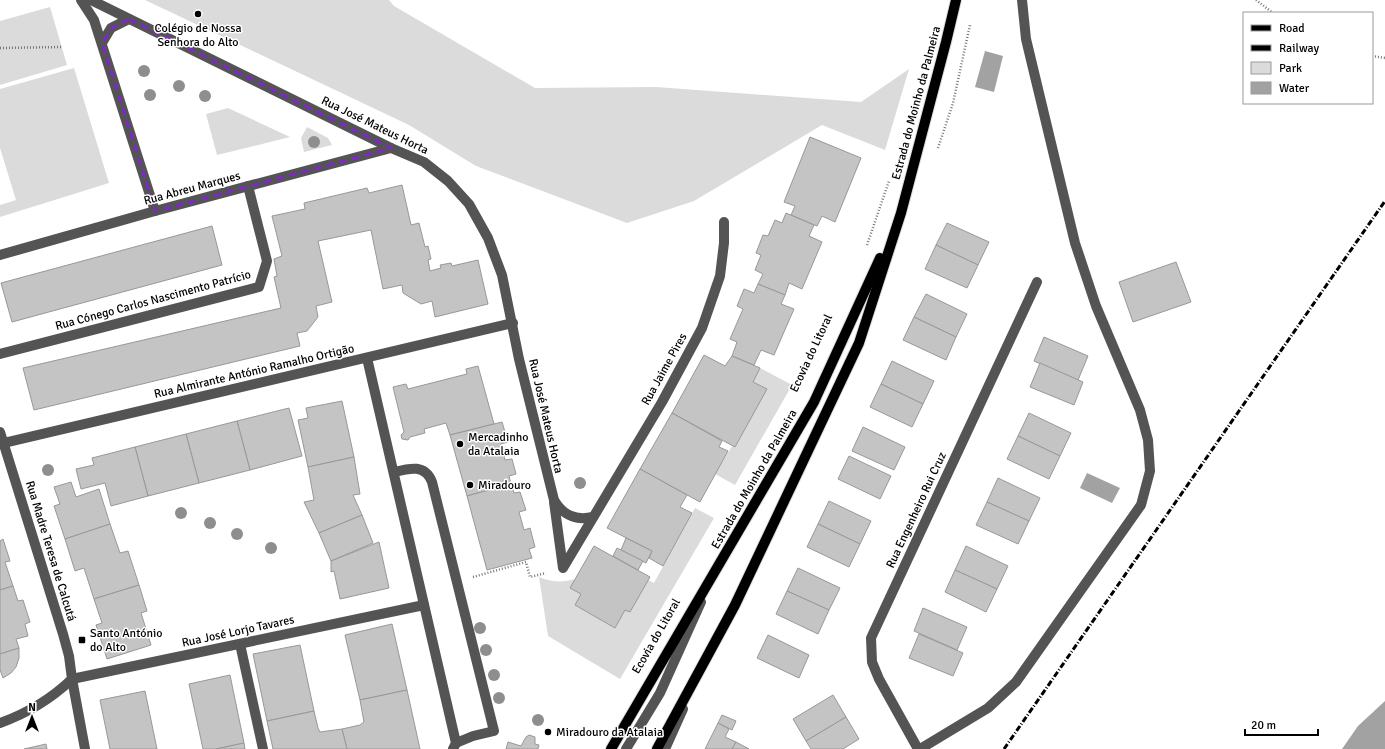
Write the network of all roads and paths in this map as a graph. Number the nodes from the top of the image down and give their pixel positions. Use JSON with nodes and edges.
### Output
{"nodes":[{"id":1,"x":81,"y":0,"type":"edge"},
{"id":2,"x":91,"y":0,"type":"edge"},
{"id":3,"x":956,"y":0,"type":"edge"},
{"id":4,"x":1022,"y":0,"type":"edge"},
{"id":5,"x":1256,"y":0,"type":"edge"},
{"id":6,"x":1272,"y":12,"type":"edge"},
{"id":7,"x":129,"y":19,"type":"junction"},
{"id":8,"x":102,"y":43,"type":"junction"},
{"id":9,"x":62,"y":47,"type":"dead end"},
{"id":10,"x":0,"y":48,"type":"edge"},
{"id":11,"x":1373,"y":56,"type":"edge"},
{"id":12,"x":1385,"y":58,"type":"edge"},
{"id":13,"x":391,"y":148,"type":"junction"},
{"id":14,"x":891,"y":176,"type":"dead end"},
{"id":15,"x":248,"y":186,"type":"junction"},
{"id":16,"x":155,"y":211,"type":"junction"},
{"id":17,"x":901,"y":213,"type":"junction"},
{"id":18,"x":724,"y":222,"type":"dead end"},
{"id":19,"x":866,"y":247,"type":"dead end"},
{"id":20,"x":0,"y":255,"type":"edge"},
{"id":21,"x":1037,"y":282,"type":"dead end"},
{"id":22,"x":513,"y":323,"type":"junction"},
{"id":23,"x":0,"y":354,"type":"edge"},
{"id":24,"x":368,"y":358,"type":"junction"},
{"id":25,"x":0,"y":432,"type":"edge"},
{"id":26,"x":2,"y":443,"type":"edge"},
{"id":27,"x":394,"y":472,"type":"junction"},
{"id":28,"x":554,"y":500,"type":"junction"},
{"id":29,"x":593,"y":517,"type":"junction"},
{"id":30,"x":542,"y":574,"type":"dead end"},
{"id":31,"x":713,"y":577,"type":"junction"},
{"id":32,"x":457,"y":581,"type":"junction"},
{"id":33,"x":424,"y":605,"type":"junction"},
{"id":34,"x":240,"y":644,"type":"junction"},
{"id":35,"x":712,"y":649,"type":"junction"},
{"id":36,"x":72,"y":679,"type":"junction"},
{"id":37,"x":0,"y":723,"type":"edge"},
{"id":38,"x":454,"y":746,"type":"edge"},
{"id":39,"x":85,"y":749,"type":"edge"},
{"id":40,"x":263,"y":749,"type":"edge"},
{"id":41,"x":611,"y":749,"type":"edge"},
{"id":42,"x":626,"y":749,"type":"edge"},
{"id":43,"x":657,"y":749,"type":"edge"},
{"id":44,"x":665,"y":749,"type":"edge"},
{"id":45,"x":919,"y":749,"type":"edge"}],
"edges":[{"from":1,"to":8,"type":"street"},
{"from":2,"to":7,"type":"street","name":"Rua José Mateus Horta"},
{"from":3,"to":17,"type":"main road","name":"Estrada do Moinho da Palmeira"},
{"from":4,"to":45,"type":"street"},
{"from":5,"to":6,"type":"path"},
{"from":7,"to":8,"type":"street"},
{"from":7,"to":13,"type":"street","name":"Rua José Mateus Horta"},
{"from":8,"to":16,"type":"street"},
{"from":9,"to":10,"type":"path"},
{"from":11,"to":12,"type":"path"},
{"from":13,"to":15,"type":"street","name":"Rua Abreu Marques"},
{"from":13,"to":22,"type":"street","name":"Rua José Mateus Horta"},
{"from":14,"to":19,"type":"path"},
{"from":15,"to":16,"type":"street","name":"Rua Abreu Marques"},
{"from":15,"to":23,"type":"street","name":"Rua Cónego Carlos Nascimento Patrício"},
{"from":16,"to":20,"type":"street","name":"Rua Abreu Marques"},
{"from":17,"to":31,"type":"main road","name":"Estrada do Moinho da Palmeira"},
{"from":17,"to":35,"type":"main road","name":"Estrada do Moinho da Palmeira"},
{"from":18,"to":29,"type":"street","name":"Rua Jaime Pires"},
{"from":21,"to":45,"type":"street","name":"Rua Engenheiro Rui Cruz"},
{"from":22,"to":24,"type":"street","name":"Rua Almirante António Ramalho Ortigão"},
{"from":22,"to":28,"type":"street","name":"Rua José Mateus Horta"},
{"from":24,"to":26,"type":"street","name":"Rua Almirante António Ramalho Ortigão"},
{"from":24,"to":27,"type":"street"},
{"from":25,"to":26,"type":"street","name":"Rua Madre Teresa de Calcutá"},
{"from":26,"to":36,"type":"street","name":"Rua Madre Teresa de Calcutá"},
{"from":27,"to":32,"type":"street"},
{"from":27,"to":33,"type":"street"},
{"from":28,"to":29,"type":"street","name":"Rua José Mateus Horta"},
{"from":28,"to":29,"type":"street","name":"Rua Jaime Pires"},
{"from":30,"to":32,"type":"path"},
{"from":31,"to":41,"type":"main road","name":"Estrada do Moinho da Palmeira"},
{"from":31,"to":42,"type":"street"},
{"from":32,"to":38,"type":"street"},
{"from":33,"to":34,"type":"street","name":"Rua José Lorjo Tavares"},
{"from":33,"to":38,"type":"street"},
{"from":34,"to":36,"type":"street","name":"Rua José Lorjo Tavares"},
{"from":34,"to":40,"type":"street"},
{"from":35,"to":43,"type":"main road","name":"Estrada do Moinho da Palmeira"},
{"from":35,"to":44,"type":"street"},
{"from":36,"to":37,"type":"street"},
{"from":36,"to":39,"type":"street","name":"Rua Madre Teresa de Calcutá"}]}
